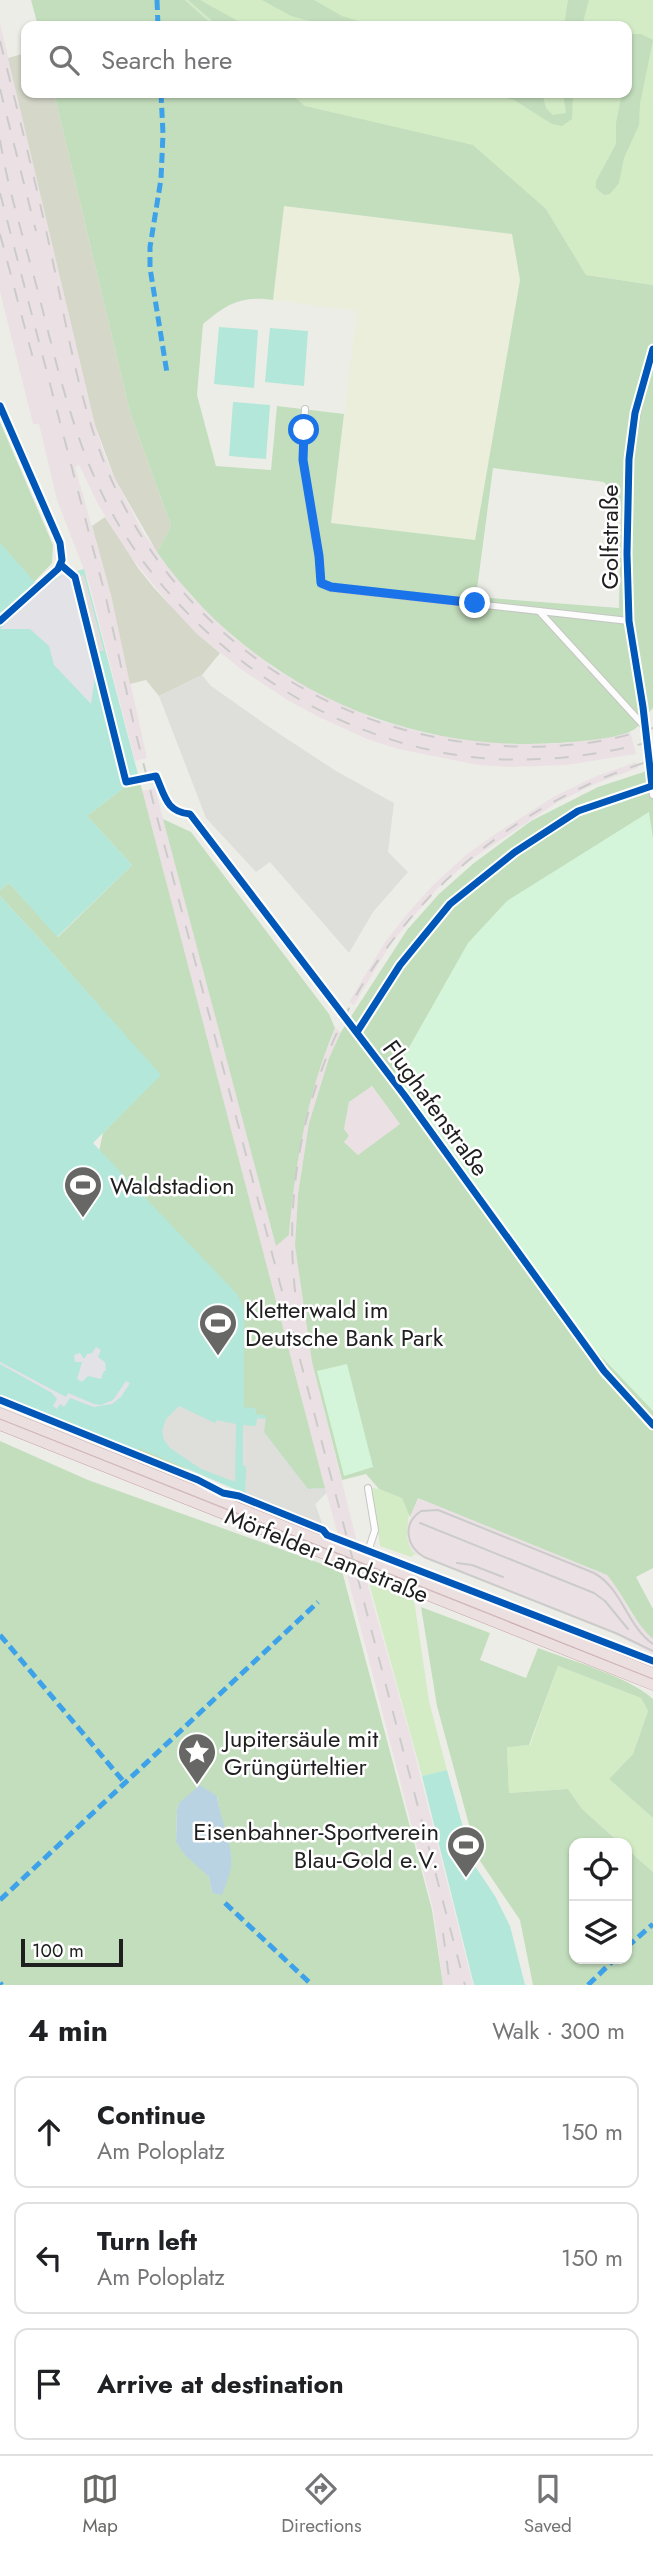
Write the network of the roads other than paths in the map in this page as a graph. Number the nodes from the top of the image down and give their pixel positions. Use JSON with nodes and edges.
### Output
{"nodes":[{"id":1,"x":653,"y":349,"type":"edge"},
{"id":2,"x":0,"y":406,"type":"edge"},
{"id":3,"x":305,"y":409,"type":"dead end"},
{"id":4,"x":540,"y":611,"type":"junction"},
{"id":5,"x":0,"y":621,"type":"edge"},
{"id":6,"x":629,"y":621,"type":"junction"},
{"id":7,"x":648,"y":750,"type":"dead end"},
{"id":8,"x":653,"y":795,"type":"edge"},
{"id":9,"x":190,"y":814,"type":"dead end"},
{"id":10,"x":0,"y":1413,"type":"edge"},
{"id":11,"x":0,"y":1425,"type":"edge"},
{"id":12,"x":653,"y":1425,"type":"edge"},
{"id":13,"x":368,"y":1488,"type":"dead end"},
{"id":14,"x":366,"y":1558,"type":"junction"},
{"id":15,"x":653,"y":1673,"type":"edge"},
{"id":16,"x":653,"y":1685,"type":"edge"}],
"edges":[{"from":1,"to":6,"type":"street","name":"Golfstraße"},
{"from":2,"to":5,"type":"street"},
{"from":3,"to":4,"type":"street"},
{"from":4,"to":6,"type":"street"},
{"from":4,"to":6,"type":"street","name":"Golfstraße"},
{"from":7,"to":8,"type":"street"},
{"from":9,"to":12,"type":"street","name":"Flughafenstraße"},
{"from":10,"to":14,"type":"highway","name":"Mörfelder Landstraße"},
{"from":11,"to":16,"type":"highway","name":"Mörfelder Landstraße"},
{"from":13,"to":14,"type":"street"},
{"from":14,"to":15,"type":"highway","name":"Mörfelder Landstraße"}]}
